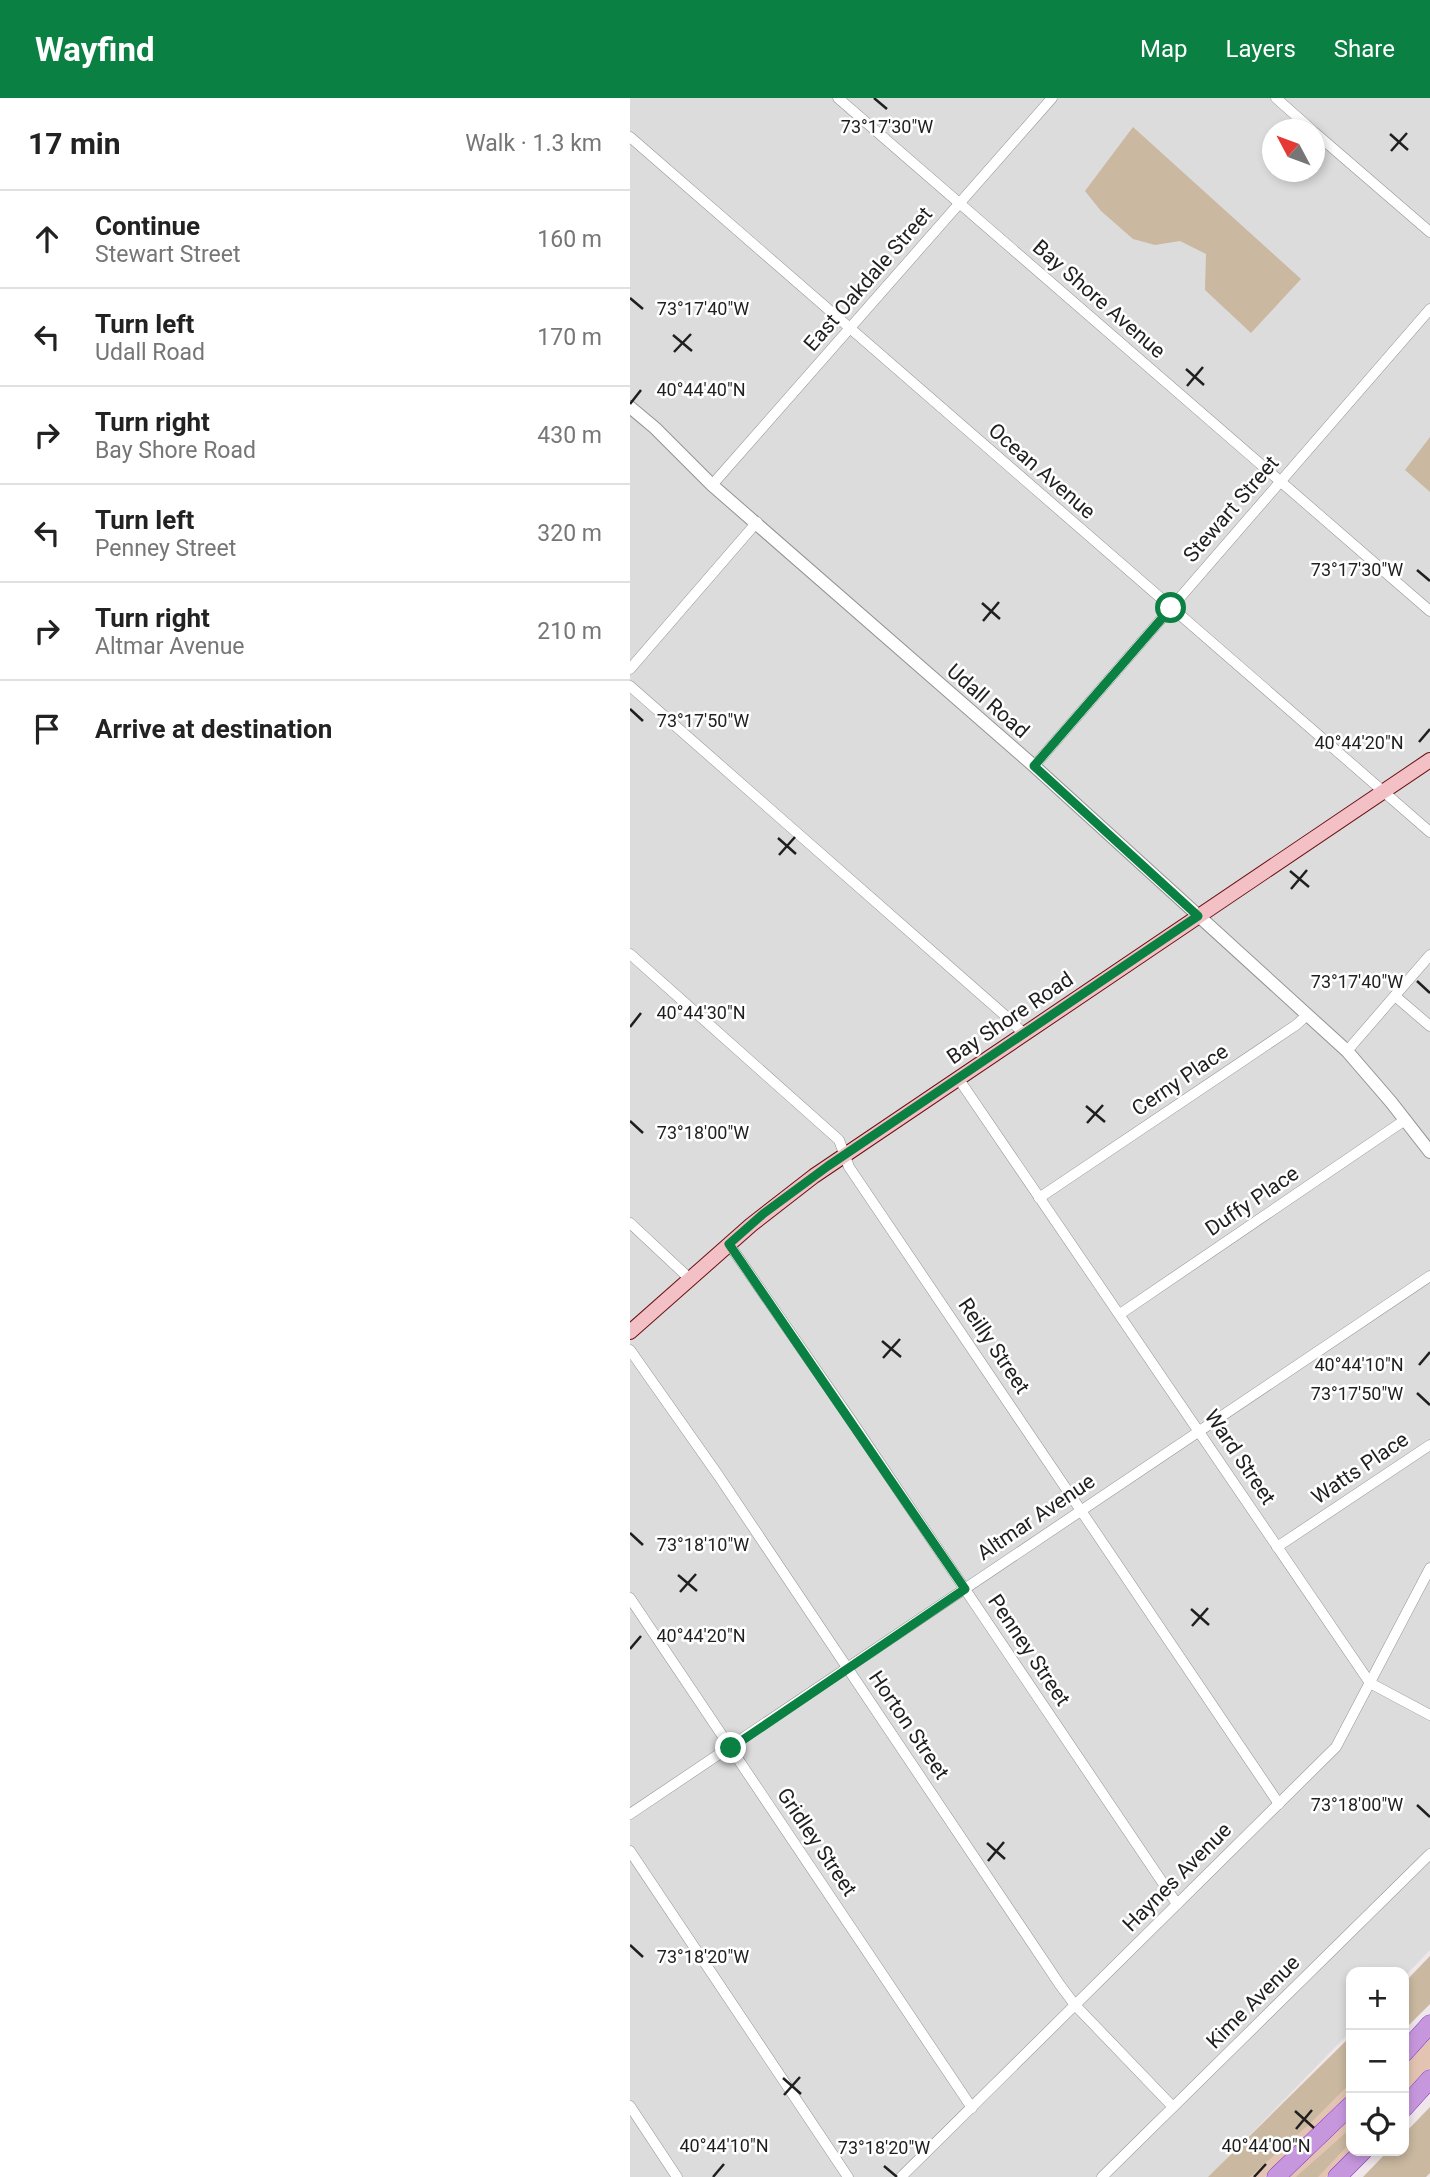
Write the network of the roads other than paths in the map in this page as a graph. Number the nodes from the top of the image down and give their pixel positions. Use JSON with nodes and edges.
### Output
{"nodes":[{"id":1,"x":838,"y":98,"type":"edge"},
{"id":2,"x":1052,"y":98,"type":"edge"},
{"id":3,"x":1276,"y":98,"type":"edge"},
{"id":4,"x":1300,"y":119,"type":"edge"},
{"id":5,"x":630,"y":137,"type":"edge"},
{"id":6,"x":1325,"y":141,"type":"edge"},
{"id":7,"x":960,"y":203,"type":"junction"},
{"id":8,"x":1430,"y":232,"type":"edge"},
{"id":9,"x":1430,"y":309,"type":"edge"},
{"id":10,"x":850,"y":329,"type":"junction"},
{"id":11,"x":630,"y":407,"type":"edge"},
{"id":12,"x":1280,"y":483,"type":"junction"},
{"id":13,"x":712,"y":485,"type":"junction"},
{"id":14,"x":757,"y":522,"type":"junction"},
{"id":15,"x":1171,"y":608,"type":"junction"},
{"id":16,"x":1430,"y":611,"type":"edge"},
{"id":17,"x":630,"y":669,"type":"edge"},
{"id":18,"x":630,"y":686,"type":"edge"},
{"id":19,"x":1430,"y":760,"type":"edge"},
{"id":20,"x":1034,"y":766,"type":"junction"},
{"id":21,"x":1383,"y":792,"type":"junction"},
{"id":22,"x":1430,"y":832,"type":"edge"},
{"id":23,"x":1198,"y":916,"type":"junction"},
{"id":24,"x":630,"y":954,"type":"edge"},
{"id":25,"x":1430,"y":955,"type":"edge"},
{"id":26,"x":1395,"y":996,"type":"junction"},
{"id":27,"x":1306,"y":1016,"type":"junction"},
{"id":28,"x":1430,"y":1026,"type":"edge"},
{"id":29,"x":1024,"y":1034,"type":"junction"},
{"id":30,"x":1347,"y":1051,"type":"junction"},
{"id":31,"x":958,"y":1078,"type":"junction"},
{"id":32,"x":1405,"y":1120,"type":"junction"},
{"id":33,"x":1430,"y":1152,"type":"edge"},
{"id":34,"x":845,"y":1154,"type":"junction"},
{"id":35,"x":1039,"y":1198,"type":"junction"},
{"id":36,"x":630,"y":1223,"type":"edge"},
{"id":37,"x":729,"y":1244,"type":"junction"},
{"id":38,"x":1430,"y":1276,"type":"edge"},
{"id":39,"x":690,"y":1279,"type":"junction"},
{"id":40,"x":1120,"y":1314,"type":"junction"},
{"id":41,"x":630,"y":1332,"type":"edge"},
{"id":42,"x":630,"y":1350,"type":"edge"},
{"id":43,"x":1199,"y":1431,"type":"junction"},
{"id":44,"x":1430,"y":1445,"type":"edge"},
{"id":45,"x":1081,"y":1510,"type":"junction"},
{"id":46,"x":1277,"y":1547,"type":"junction"},
{"id":47,"x":1430,"y":1568,"type":"edge"},
{"id":48,"x":965,"y":1589,"type":"junction"},
{"id":49,"x":630,"y":1598,"type":"edge"},
{"id":50,"x":848,"y":1669,"type":"junction"},
{"id":51,"x":1370,"y":1683,"type":"junction"},
{"id":52,"x":1430,"y":1715,"type":"edge"},
{"id":53,"x":731,"y":1748,"type":"junction"},
{"id":54,"x":1279,"y":1804,"type":"junction"},
{"id":55,"x":630,"y":1814,"type":"edge"},
{"id":56,"x":630,"y":1852,"type":"edge"},
{"id":57,"x":1430,"y":1854,"type":"edge"},
{"id":58,"x":1177,"y":1904,"type":"junction"},
{"id":59,"x":1075,"y":2005,"type":"junction"},
{"id":60,"x":1430,"y":2025,"type":"edge"},
{"id":61,"x":1409,"y":2048,"type":"edge"},
{"id":62,"x":1430,"y":2079,"type":"edge"},
{"id":63,"x":1409,"y":2102,"type":"edge"},
{"id":64,"x":630,"y":2106,"type":"edge"},
{"id":65,"x":1173,"y":2107,"type":"junction"},
{"id":66,"x":972,"y":2108,"type":"junction"},
{"id":67,"x":1346,"y":2110,"type":"edge"},
{"id":68,"x":1358,"y":2156,"type":"edge"},
{"id":69,"x":677,"y":2177,"type":"edge"},
{"id":70,"x":848,"y":2177,"type":"edge"},
{"id":71,"x":901,"y":2177,"type":"edge"},
{"id":72,"x":1102,"y":2177,"type":"edge"},
{"id":73,"x":1276,"y":2177,"type":"edge"},
{"id":74,"x":1336,"y":2177,"type":"edge"}],
"edges":[{"from":1,"to":7,"type":"street","name":"Bay Shore Avenue"},
{"from":2,"to":7,"type":"street","name":"East Oakdale Street"},
{"from":3,"to":4,"type":"street"},
{"from":5,"to":10,"type":"street","name":"Ocean Avenue"},
{"from":6,"to":8,"type":"street"},
{"from":7,"to":10,"type":"street","name":"East Oakdale Street"},
{"from":7,"to":12,"type":"street","name":"Bay Shore Avenue"},
{"from":9,"to":12,"type":"street","name":"Stewart Street"},
{"from":10,"to":13,"type":"street","name":"East Oakdale Street"},
{"from":10,"to":15,"type":"street","name":"Ocean Avenue"},
{"from":11,"to":13,"type":"street","name":"Udall Road"},
{"from":12,"to":15,"type":"street","name":"Stewart Street"},
{"from":12,"to":16,"type":"street","name":"Bay Shore Avenue"},
{"from":13,"to":14,"type":"street","name":"Udall Road"},
{"from":14,"to":17,"type":"street"},
{"from":14,"to":20,"type":"street","name":"Udall Road"},
{"from":15,"to":20,"type":"street","name":"Stewart Street"},
{"from":15,"to":21,"type":"street","name":"Ocean Avenue"},
{"from":18,"to":29,"type":"street"},
{"from":19,"to":21,"type":"main road","name":"Bay Shore Road"},
{"from":20,"to":23,"type":"street","name":"Udall Road"},
{"from":21,"to":22,"type":"street","name":"Ocean Avenue"},
{"from":21,"to":23,"type":"main road","name":"Bay Shore Road"},
{"from":23,"to":27,"type":"street","name":"Udall Road"},
{"from":23,"to":29,"type":"main road","name":"Bay Shore Road"},
{"from":24,"to":34,"type":"street","name":"Reilly Street"},
{"from":25,"to":26,"type":"street"},
{"from":26,"to":28,"type":"street"},
{"from":26,"to":30,"type":"street"},
{"from":27,"to":30,"type":"street","name":"Udall Road"},
{"from":27,"to":35,"type":"street","name":"Cerny Place"},
{"from":29,"to":31,"type":"main road","name":"Bay Shore Road"},
{"from":30,"to":32,"type":"street","name":"Udall Road"},
{"from":31,"to":34,"type":"main road","name":"Bay Shore Road"},
{"from":31,"to":35,"type":"street","name":"Ward Street"},
{"from":32,"to":33,"type":"street","name":"Udall Road"},
{"from":32,"to":40,"type":"street","name":"Duffy Place"},
{"from":34,"to":37,"type":"main road","name":"Bay Shore Road"},
{"from":34,"to":45,"type":"street","name":"Reilly Street"},
{"from":35,"to":40,"type":"street","name":"Ward Street"},
{"from":36,"to":39,"type":"street"},
{"from":37,"to":39,"type":"main road","name":"Bay Shore Road"},
{"from":37,"to":48,"type":"street","name":"Penney Street"},
{"from":38,"to":43,"type":"street","name":"Altmar Avenue"},
{"from":39,"to":41,"type":"main road","name":"Bay Shore Road"},
{"from":40,"to":43,"type":"street","name":"Ward Street"},
{"from":42,"to":50,"type":"street","name":"Horton Street"},
{"from":43,"to":45,"type":"street","name":"Altmar Avenue"},
{"from":43,"to":46,"type":"street","name":"Ward Street"},
{"from":44,"to":46,"type":"street","name":"Watts Place"},
{"from":45,"to":48,"type":"street","name":"Altmar Avenue"},
{"from":45,"to":54,"type":"street","name":"Reilly Street"},
{"from":46,"to":51,"type":"street","name":"Ward Street"},
{"from":47,"to":51,"type":"street","name":"Haynes Avenue"},
{"from":48,"to":50,"type":"street","name":"Altmar Avenue"},
{"from":48,"to":58,"type":"street","name":"Penney Street"},
{"from":49,"to":53,"type":"street","name":"Gridley Street"},
{"from":50,"to":53,"type":"street","name":"Altmar Avenue"},
{"from":50,"to":59,"type":"street","name":"Horton Street"},
{"from":51,"to":52,"type":"street","name":"Ward Street"},
{"from":51,"to":54,"type":"street","name":"Haynes Avenue"},
{"from":53,"to":55,"type":"street","name":"Altmar Avenue"},
{"from":53,"to":66,"type":"street","name":"Gridley Street"},
{"from":54,"to":58,"type":"street","name":"Haynes Avenue"},
{"from":56,"to":70,"type":"street"},
{"from":57,"to":65,"type":"street","name":"Kime Avenue"},
{"from":58,"to":59,"type":"street","name":"Haynes Avenue"},
{"from":59,"to":65,"type":"street","name":"Horton Street"},
{"from":59,"to":66,"type":"street","name":"Haynes Avenue"},
{"from":60,"to":61,"type":"highway"},
{"from":62,"to":63,"type":"highway"},
{"from":64,"to":69,"type":"street"},
{"from":65,"to":72,"type":"street","name":"Kime Avenue"},
{"from":66,"to":71,"type":"street","name":"Haynes Avenue"},
{"from":67,"to":73,"type":"highway"},
{"from":68,"to":74,"type":"highway"}]}
